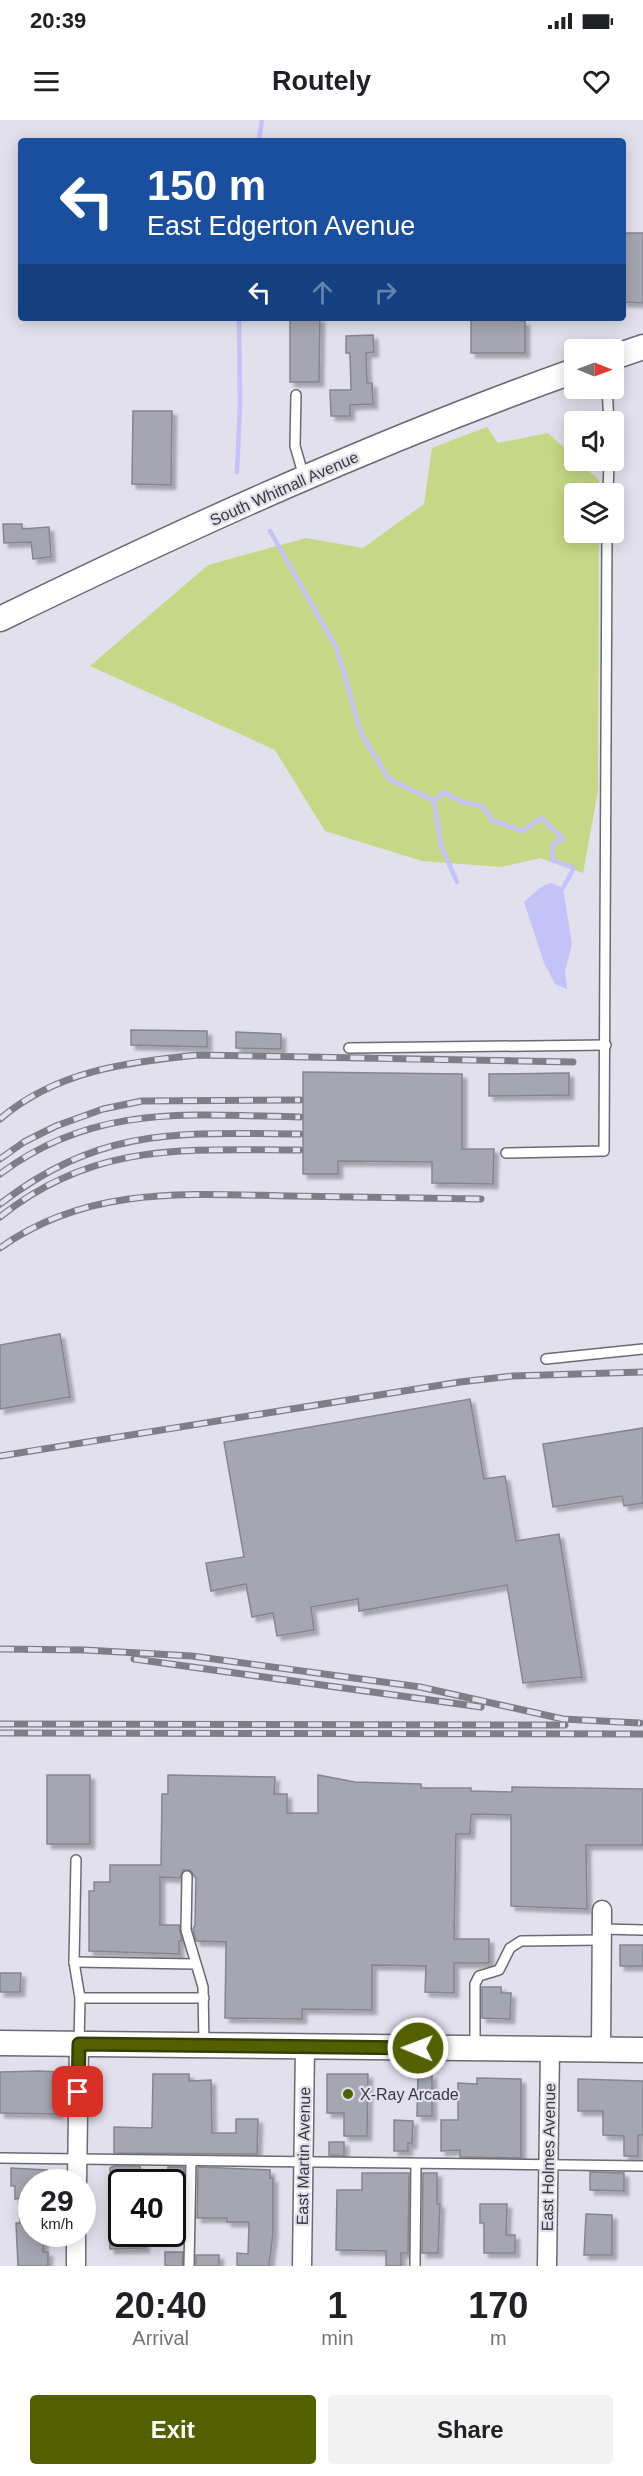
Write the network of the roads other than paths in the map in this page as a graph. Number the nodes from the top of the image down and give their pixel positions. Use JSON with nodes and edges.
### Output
{"nodes":[{"id":1,"x":643,"y":347,"type":"edge"},
{"id":2,"x":624,"y":354,"type":"edge"},
{"id":3,"x":564,"y":375,"type":"edge"},
{"id":4,"x":296,"y":395,"type":"dead end"},
{"id":5,"x":305,"y":479,"type":"junction"},
{"id":6,"x":607,"y":543,"type":"edge"},
{"id":7,"x":0,"y":620,"type":"edge"},
{"id":8,"x":606,"y":1045,"type":"junction"},
{"id":9,"x":349,"y":1048,"type":"dead end"},
{"id":10,"x":506,"y":1153,"type":"dead end"},
{"id":11,"x":643,"y":1349,"type":"edge"},
{"id":12,"x":546,"y":1359,"type":"dead end"},
{"id":13,"x":76,"y":1860,"type":"dead end"},
{"id":14,"x":187,"y":1876,"type":"dead end"},
{"id":15,"x":602,"y":1910,"type":"dead end"},
{"id":16,"x":643,"y":1930,"type":"edge"},
{"id":17,"x":602,"y":1935,"type":"junction"},
{"id":18,"x":74,"y":1962,"type":"junction"},
{"id":19,"x":195,"y":1964,"type":"junction"},
{"id":20,"x":80,"y":1998,"type":"junction"},
{"id":21,"x":204,"y":1998,"type":"junction"},
{"id":22,"x":0,"y":2043,"type":"edge"},
{"id":23,"x":79,"y":2044,"type":"junction"},
{"id":24,"x":204,"y":2045,"type":"junction"},
{"id":25,"x":305,"y":2046,"type":"junction"},
{"id":26,"x":475,"y":2048,"type":"junction"},
{"id":27,"x":550,"y":2049,"type":"junction"},
{"id":28,"x":601,"y":2050,"type":"junction"},
{"id":29,"x":643,"y":2050,"type":"edge"},
{"id":30,"x":0,"y":2158,"type":"edge"},
{"id":31,"x":77,"y":2160,"type":"junction"},
{"id":32,"x":191,"y":2162,"type":"junction"},
{"id":33,"x":304,"y":2163,"type":"junction"},
{"id":34,"x":416,"y":2164,"type":"junction"},
{"id":35,"x":548,"y":2165,"type":"junction"},
{"id":36,"x":643,"y":2166,"type":"edge"},
{"id":37,"x":77,"y":2169,"type":"edge"},
{"id":38,"x":76,"y":2247,"type":"edge"},
{"id":39,"x":76,"y":2266,"type":"edge"},
{"id":40,"x":189,"y":2266,"type":"edge"},
{"id":41,"x":302,"y":2266,"type":"edge"},
{"id":42,"x":415,"y":2266,"type":"edge"},
{"id":43,"x":547,"y":2266,"type":"edge"}],
"edges":[{"from":1,"to":2,"type":"street"},
{"from":3,"to":5,"type":"street","name":"South Whitnall Avenue"},
{"from":4,"to":5,"type":"lane"},
{"from":5,"to":7,"type":"street","name":"South Whitnall Avenue"},
{"from":6,"to":8,"type":"lane"},
{"from":8,"to":9,"type":"lane"},
{"from":8,"to":10,"type":"lane"},
{"from":11,"to":12,"type":"lane"},
{"from":13,"to":18,"type":"lane"},
{"from":14,"to":19,"type":"lane"},
{"from":15,"to":17,"type":"street"},
{"from":16,"to":17,"type":"lane"},
{"from":17,"to":26,"type":"lane"},
{"from":17,"to":28,"type":"street"},
{"from":18,"to":19,"type":"lane"},
{"from":18,"to":20,"type":"lane"},
{"from":19,"to":21,"type":"lane"},
{"from":20,"to":21,"type":"lane"},
{"from":20,"to":23,"type":"lane"},
{"from":21,"to":24,"type":"lane"},
{"from":22,"to":23,"type":"street"},
{"from":23,"to":24,"type":"street"},
{"from":23,"to":31,"type":"street"},
{"from":24,"to":25,"type":"street"},
{"from":25,"to":26,"type":"street"},
{"from":25,"to":33,"type":"street","name":"East Martin Avenue"},
{"from":26,"to":27,"type":"street"},
{"from":27,"to":28,"type":"street"},
{"from":27,"to":35,"type":"street","name":"East Holmes Avenue"},
{"from":28,"to":29,"type":"street"},
{"from":30,"to":31,"type":"lane"},
{"from":31,"to":32,"type":"lane"},
{"from":31,"to":37,"type":"street"},
{"from":32,"to":33,"type":"lane"},
{"from":32,"to":40,"type":"lane"},
{"from":33,"to":34,"type":"lane"},
{"from":33,"to":41,"type":"street","name":"East Martin Avenue"},
{"from":34,"to":35,"type":"lane"},
{"from":34,"to":42,"type":"lane"},
{"from":35,"to":36,"type":"lane"},
{"from":35,"to":43,"type":"street","name":"East Holmes Avenue"},
{"from":38,"to":39,"type":"street"}]}
